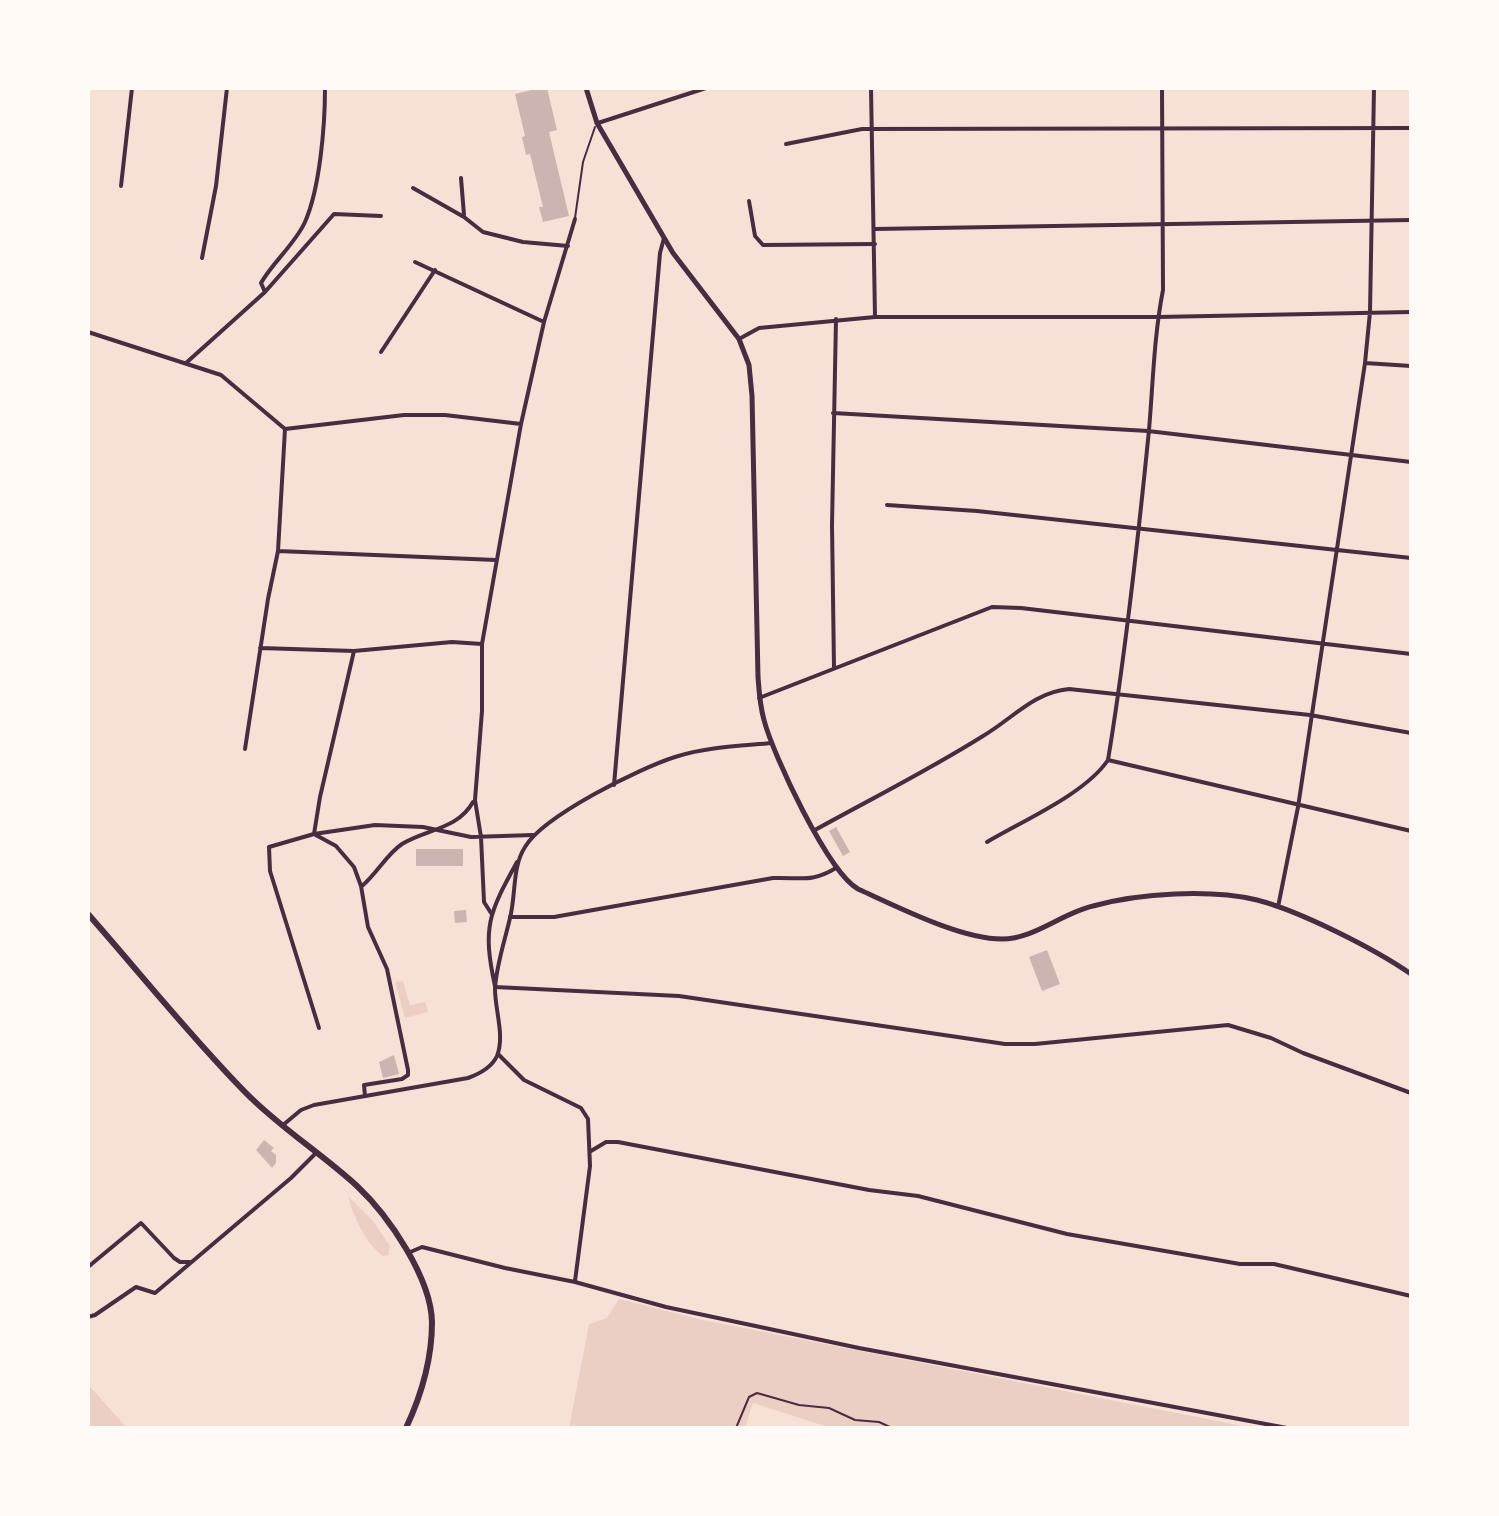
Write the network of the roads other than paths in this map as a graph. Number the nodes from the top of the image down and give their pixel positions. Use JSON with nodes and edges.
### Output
{"nodes":[{"id":1,"x":132,"y":88,"type":"edge"},
{"id":2,"x":227,"y":88,"type":"edge"},
{"id":3,"x":325,"y":88,"type":"edge"},
{"id":4,"x":586,"y":88,"type":"edge"},
{"id":5,"x":706,"y":88,"type":"edge"},
{"id":6,"x":871,"y":88,"type":"edge"},
{"id":7,"x":1162,"y":88,"type":"edge"},
{"id":8,"x":1374,"y":88,"type":"edge"},
{"id":9,"x":597,"y":123,"type":"junction"},
{"id":10,"x":1411,"y":128,"type":"edge"},
{"id":11,"x":871,"y":130,"type":"junction"},
{"id":12,"x":1162,"y":130,"type":"junction"},
{"id":13,"x":1373,"y":130,"type":"junction"},
{"id":14,"x":786,"y":144,"type":"dead end"},
{"id":15,"x":461,"y":178,"type":"dead end"},
{"id":16,"x":121,"y":186,"type":"dead end"},
{"id":17,"x":413,"y":188,"type":"dead end"},
{"id":18,"x":749,"y":201,"type":"dead end"},
{"id":19,"x":381,"y":216,"type":"dead end"},
{"id":20,"x":464,"y":217,"type":"junction"},
{"id":21,"x":575,"y":219,"type":"joint"},
{"id":22,"x":1411,"y":220,"type":"edge"},
{"id":23,"x":1371,"y":221,"type":"junction"},
{"id":24,"x":1163,"y":225,"type":"junction"},
{"id":25,"x":875,"y":229,"type":"junction"},
{"id":26,"x":664,"y":238,"type":"junction"},
{"id":27,"x":875,"y":244,"type":"junction"},
{"id":28,"x":569,"y":246,"type":"junction"},
{"id":29,"x":202,"y":258,"type":"dead end"},
{"id":30,"x":415,"y":262,"type":"dead end"},
{"id":31,"x":435,"y":270,"type":"junction"},
{"id":32,"x":265,"y":292,"type":"junction"},
{"id":33,"x":1370,"y":312,"type":"junction"},
{"id":34,"x":1411,"y":312,"type":"edge"},
{"id":35,"x":875,"y":317,"type":"junction"},
{"id":36,"x":1158,"y":317,"type":"junction"},
{"id":37,"x":836,"y":319,"type":"junction"},
{"id":38,"x":544,"y":322,"type":"junction"},
{"id":39,"x":88,"y":332,"type":"edge"},
{"id":40,"x":739,"y":339,"type":"junction"},
{"id":41,"x":381,"y":352,"type":"dead end"},
{"id":42,"x":186,"y":363,"type":"junction"},
{"id":43,"x":1365,"y":363,"type":"junction"},
{"id":44,"x":1411,"y":366,"type":"edge"},
{"id":45,"x":833,"y":413,"type":"junction"},
{"id":46,"x":521,"y":424,"type":"junction"},
{"id":47,"x":285,"y":429,"type":"junction"},
{"id":48,"x":1148,"y":431,"type":"junction"},
{"id":49,"x":1350,"y":453,"type":"junction"},
{"id":50,"x":1411,"y":462,"type":"edge"},
{"id":51,"x":887,"y":505,"type":"dead end"},
{"id":52,"x":1137,"y":528,"type":"junction"},
{"id":53,"x":278,"y":551,"type":"junction"},
{"id":54,"x":1337,"y":551,"type":"junction"},
{"id":55,"x":1411,"y":558,"type":"edge"},
{"id":56,"x":496,"y":560,"type":"junction"},
{"id":57,"x":1127,"y":620,"type":"junction"},
{"id":58,"x":482,"y":644,"type":"junction"},
{"id":59,"x":1323,"y":644,"type":"junction"},
{"id":60,"x":260,"y":648,"type":"junction"},
{"id":61,"x":354,"y":651,"type":"junction"},
{"id":62,"x":1411,"y":654,"type":"edge"},
{"id":63,"x":834,"y":668,"type":"junction"},
{"id":64,"x":1117,"y":695,"type":"junction"},
{"id":65,"x":759,"y":698,"type":"junction"},
{"id":66,"x":1310,"y":715,"type":"junction"},
{"id":67,"x":1411,"y":733,"type":"edge"},
{"id":68,"x":772,"y":743,"type":"junction"},
{"id":69,"x":245,"y":749,"type":"dead end"},
{"id":70,"x":1108,"y":760,"type":"junction"},
{"id":71,"x":614,"y":785,"type":"junction"},
{"id":72,"x":475,"y":800,"type":"junction"},
{"id":73,"x":1298,"y":807,"type":"junction"},
{"id":74,"x":438,"y":830,"type":"junction"},
{"id":75,"x":815,"y":830,"type":"junction"},
{"id":76,"x":1411,"y":831,"type":"edge"},
{"id":77,"x":314,"y":834,"type":"junction"},
{"id":78,"x":533,"y":835,"type":"junction"},
{"id":79,"x":481,"y":837,"type":"junction"},
{"id":80,"x":987,"y":842,"type":"dead end"},
{"id":81,"x":518,"y":860,"type":"junction"},
{"id":82,"x":836,"y":868,"type":"junction"},
{"id":83,"x":361,"y":886,"type":"junction"},
{"id":84,"x":1278,"y":907,"type":"junction"},
{"id":85,"x":491,"y":913,"type":"junction"},
{"id":86,"x":88,"y":914,"type":"edge"},
{"id":87,"x":510,"y":917,"type":"junction"},
{"id":88,"x":1411,"y":974,"type":"edge"},
{"id":89,"x":495,"y":987,"type":"junction"},
{"id":90,"x":319,"y":1028,"type":"dead end"},
{"id":91,"x":498,"y":1054,"type":"junction"},
{"id":92,"x":1411,"y":1093,"type":"edge"},
{"id":93,"x":365,"y":1096,"type":"junction"},
{"id":94,"x":283,"y":1125,"type":"junction"},
{"id":95,"x":591,"y":1151,"type":"junction"},
{"id":96,"x":317,"y":1152,"type":"junction"},
{"id":97,"x":408,"y":1253,"type":"junction"},
{"id":98,"x":190,"y":1262,"type":"junction"},
{"id":99,"x":88,"y":1267,"type":"edge"},
{"id":100,"x":575,"y":1282,"type":"junction"},
{"id":101,"x":1411,"y":1296,"type":"edge"},
{"id":102,"x":88,"y":1317,"type":"edge"},
{"id":103,"x":406,"y":1428,"type":"edge"},
{"id":104,"x":1287,"y":1428,"type":"edge"}],
"edges":[{"from":1,"to":16,"type":"street"},
{"from":2,"to":29,"type":"street"},
{"from":3,"to":32,"type":"street"},
{"from":4,"to":9,"type":"main road"},
{"from":5,"to":9,"type":"street"},
{"from":6,"to":11,"type":"street"},
{"from":7,"to":12,"type":"street"},
{"from":8,"to":13,"type":"street"},
{"from":9,"to":21,"type":"lane"},
{"from":9,"to":26,"type":"main road"},
{"from":10,"to":13,"type":"street"},
{"from":11,"to":12,"type":"street"},
{"from":11,"to":14,"type":"street"},
{"from":11,"to":25,"type":"street"},
{"from":12,"to":13,"type":"street"},
{"from":12,"to":24,"type":"street"},
{"from":13,"to":23,"type":"street"},
{"from":15,"to":20,"type":"street"},
{"from":17,"to":20,"type":"street"},
{"from":18,"to":27,"type":"street"},
{"from":19,"to":32,"type":"street"},
{"from":20,"to":28,"type":"street"},
{"from":21,"to":28,"type":"street"},
{"from":22,"to":23,"type":"street"},
{"from":23,"to":24,"type":"street"},
{"from":23,"to":33,"type":"street"},
{"from":24,"to":25,"type":"street"},
{"from":24,"to":36,"type":"street"},
{"from":25,"to":27,"type":"street"},
{"from":26,"to":40,"type":"main road"},
{"from":26,"to":71,"type":"street"},
{"from":27,"to":35,"type":"street"},
{"from":28,"to":38,"type":"street"},
{"from":30,"to":31,"type":"street"},
{"from":31,"to":38,"type":"street"},
{"from":31,"to":41,"type":"street"},
{"from":32,"to":42,"type":"street"},
{"from":33,"to":34,"type":"street"},
{"from":33,"to":36,"type":"street"},
{"from":33,"to":43,"type":"street"},
{"from":35,"to":36,"type":"street"},
{"from":35,"to":37,"type":"street"},
{"from":36,"to":48,"type":"street"},
{"from":37,"to":40,"type":"street"},
{"from":37,"to":45,"type":"street"},
{"from":38,"to":46,"type":"street"},
{"from":39,"to":42,"type":"street"},
{"from":40,"to":65,"type":"main road"},
{"from":42,"to":47,"type":"street"},
{"from":43,"to":44,"type":"street"},
{"from":43,"to":49,"type":"street"},
{"from":45,"to":48,"type":"street"},
{"from":45,"to":63,"type":"street"},
{"from":46,"to":47,"type":"street"},
{"from":46,"to":56,"type":"street"},
{"from":47,"to":53,"type":"street"},
{"from":48,"to":49,"type":"street"},
{"from":48,"to":52,"type":"street"},
{"from":49,"to":50,"type":"street"},
{"from":49,"to":54,"type":"street"},
{"from":51,"to":52,"type":"street"},
{"from":52,"to":54,"type":"street"},
{"from":52,"to":57,"type":"street"},
{"from":53,"to":56,"type":"street"},
{"from":53,"to":60,"type":"street"},
{"from":54,"to":55,"type":"street"},
{"from":54,"to":59,"type":"street"},
{"from":56,"to":58,"type":"street"},
{"from":57,"to":59,"type":"street"},
{"from":57,"to":63,"type":"street"},
{"from":57,"to":64,"type":"street"},
{"from":58,"to":61,"type":"street"},
{"from":58,"to":72,"type":"street"},
{"from":59,"to":62,"type":"street"},
{"from":59,"to":66,"type":"street"},
{"from":60,"to":61,"type":"street"},
{"from":60,"to":69,"type":"street"},
{"from":61,"to":77,"type":"street"},
{"from":63,"to":65,"type":"street"},
{"from":64,"to":66,"type":"street"},
{"from":64,"to":70,"type":"street"},
{"from":64,"to":75,"type":"street"},
{"from":65,"to":68,"type":"main road"},
{"from":66,"to":67,"type":"street"},
{"from":66,"to":73,"type":"street"},
{"from":68,"to":71,"type":"street"},
{"from":68,"to":75,"type":"main road"},
{"from":70,"to":73,"type":"street"},
{"from":70,"to":80,"type":"street"},
{"from":71,"to":78,"type":"street"},
{"from":72,"to":74,"type":"street"},
{"from":72,"to":79,"type":"street"},
{"from":73,"to":76,"type":"street"},
{"from":73,"to":84,"type":"street"},
{"from":74,"to":77,"type":"street"},
{"from":74,"to":79,"type":"street"},
{"from":74,"to":83,"type":"street"},
{"from":75,"to":82,"type":"main road"},
{"from":77,"to":83,"type":"street"},
{"from":77,"to":90,"type":"street"},
{"from":78,"to":79,"type":"street"},
{"from":78,"to":81,"type":"street"},
{"from":79,"to":85,"type":"street"},
{"from":81,"to":85,"type":"street"},
{"from":81,"to":87,"type":"street"},
{"from":82,"to":84,"type":"main road"},
{"from":82,"to":87,"type":"street"},
{"from":83,"to":93,"type":"street"},
{"from":84,"to":88,"type":"main road"},
{"from":85,"to":89,"type":"street"},
{"from":86,"to":94,"type":"main road"},
{"from":87,"to":89,"type":"street"},
{"from":89,"to":91,"type":"street"},
{"from":89,"to":92,"type":"street"},
{"from":91,"to":93,"type":"street"},
{"from":91,"to":95,"type":"street"},
{"from":93,"to":94,"type":"street"},
{"from":94,"to":96,"type":"main road"},
{"from":95,"to":100,"type":"street"},
{"from":95,"to":101,"type":"street"},
{"from":96,"to":97,"type":"main road"},
{"from":96,"to":98,"type":"street"},
{"from":97,"to":100,"type":"street"},
{"from":97,"to":103,"type":"main road"},
{"from":98,"to":99,"type":"street"},
{"from":98,"to":102,"type":"street"},
{"from":100,"to":104,"type":"street"}]}
